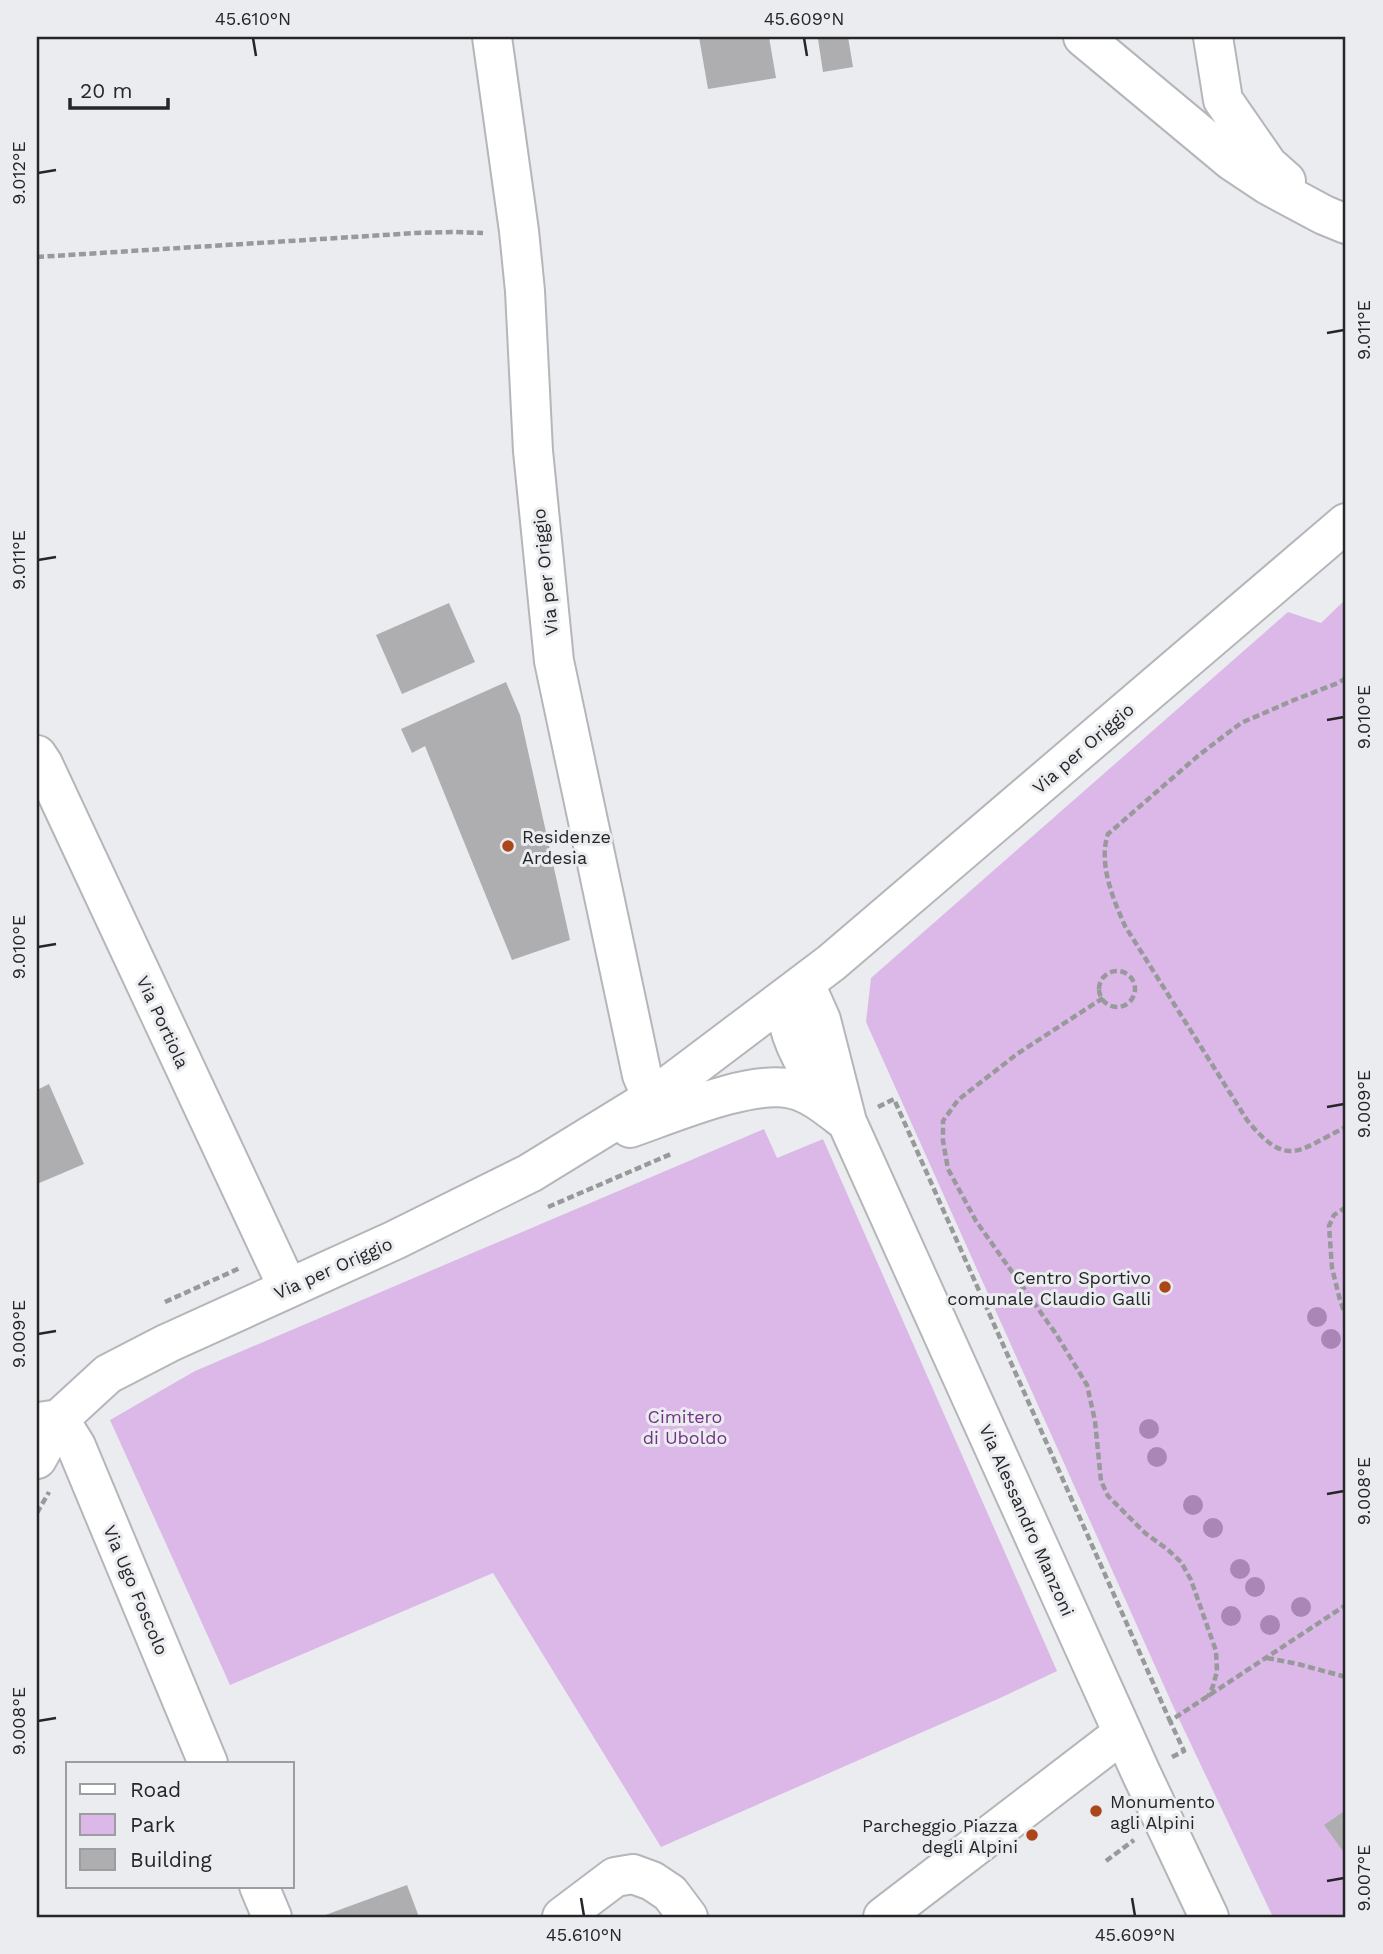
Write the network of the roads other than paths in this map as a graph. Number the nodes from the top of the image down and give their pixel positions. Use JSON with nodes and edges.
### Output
{"nodes":[{"id":1,"x":492,"y":37,"type":"edge"},
{"id":2,"x":1083,"y":37,"type":"edge"},
{"id":3,"x":1213,"y":37,"type":"edge"},
{"id":4,"x":1335,"y":219,"type":"edge"},
{"id":5,"x":1346,"y":523,"type":"edge"},
{"id":6,"x":37,"y":755,"type":"edge"},
{"id":7,"x":795,"y":991,"type":"junction"},
{"id":8,"x":652,"y":1098,"type":"junction"},
{"id":9,"x":847,"y":1122,"type":"junction"},
{"id":10,"x":576,"y":1146,"type":"junction"},
{"id":11,"x":288,"y":1289,"type":"junction"},
{"id":12,"x":48,"y":1421,"type":"edge"},
{"id":13,"x":37,"y":1459,"type":"edge"},
{"id":14,"x":1123,"y":1732,"type":"junction"},
{"id":15,"x":208,"y":1762,"type":"edge"},
{"id":16,"x":260,"y":1888,"type":"edge"},
{"id":17,"x":272,"y":1917,"type":"edge"},
{"id":18,"x":562,"y":1917,"type":"edge"},
{"id":19,"x":688,"y":1917,"type":"edge"},
{"id":20,"x":883,"y":1917,"type":"edge"},
{"id":21,"x":1209,"y":1917,"type":"edge"}],
"edges":[{"from":1,"to":8,"type":"main road","name":"Via per Origgio"},
{"from":2,"to":4,"type":"main road"},
{"from":3,"to":4,"type":"main road"},
{"from":5,"to":7,"type":"main road","name":"Via per Origgio"},
{"from":6,"to":11,"type":"main road","name":"Via Portiola"},
{"from":7,"to":8,"type":"main road","name":"Via per Origgio"},
{"from":7,"to":9,"type":"main road","name":"Via Alessandro Manzoni"},
{"from":8,"to":10,"type":"main road","name":"Via per Origgio"},
{"from":9,"to":10,"type":"main road"},
{"from":9,"to":14,"type":"main road","name":"Via Alessandro Manzoni"},
{"from":10,"to":11,"type":"main road","name":"Via per Origgio"},
{"from":11,"to":12,"type":"main road","name":"Via per Origgio"},
{"from":12,"to":13,"type":"main road","name":"Via per Origgio"},
{"from":12,"to":15,"type":"main road","name":"Via Ugo Foscolo"},
{"from":14,"to":20,"type":"main road"},
{"from":14,"to":21,"type":"main road","name":"Via Alessandro Manzoni"},
{"from":16,"to":17,"type":"main road"},
{"from":18,"to":19,"type":"main road"}]}
